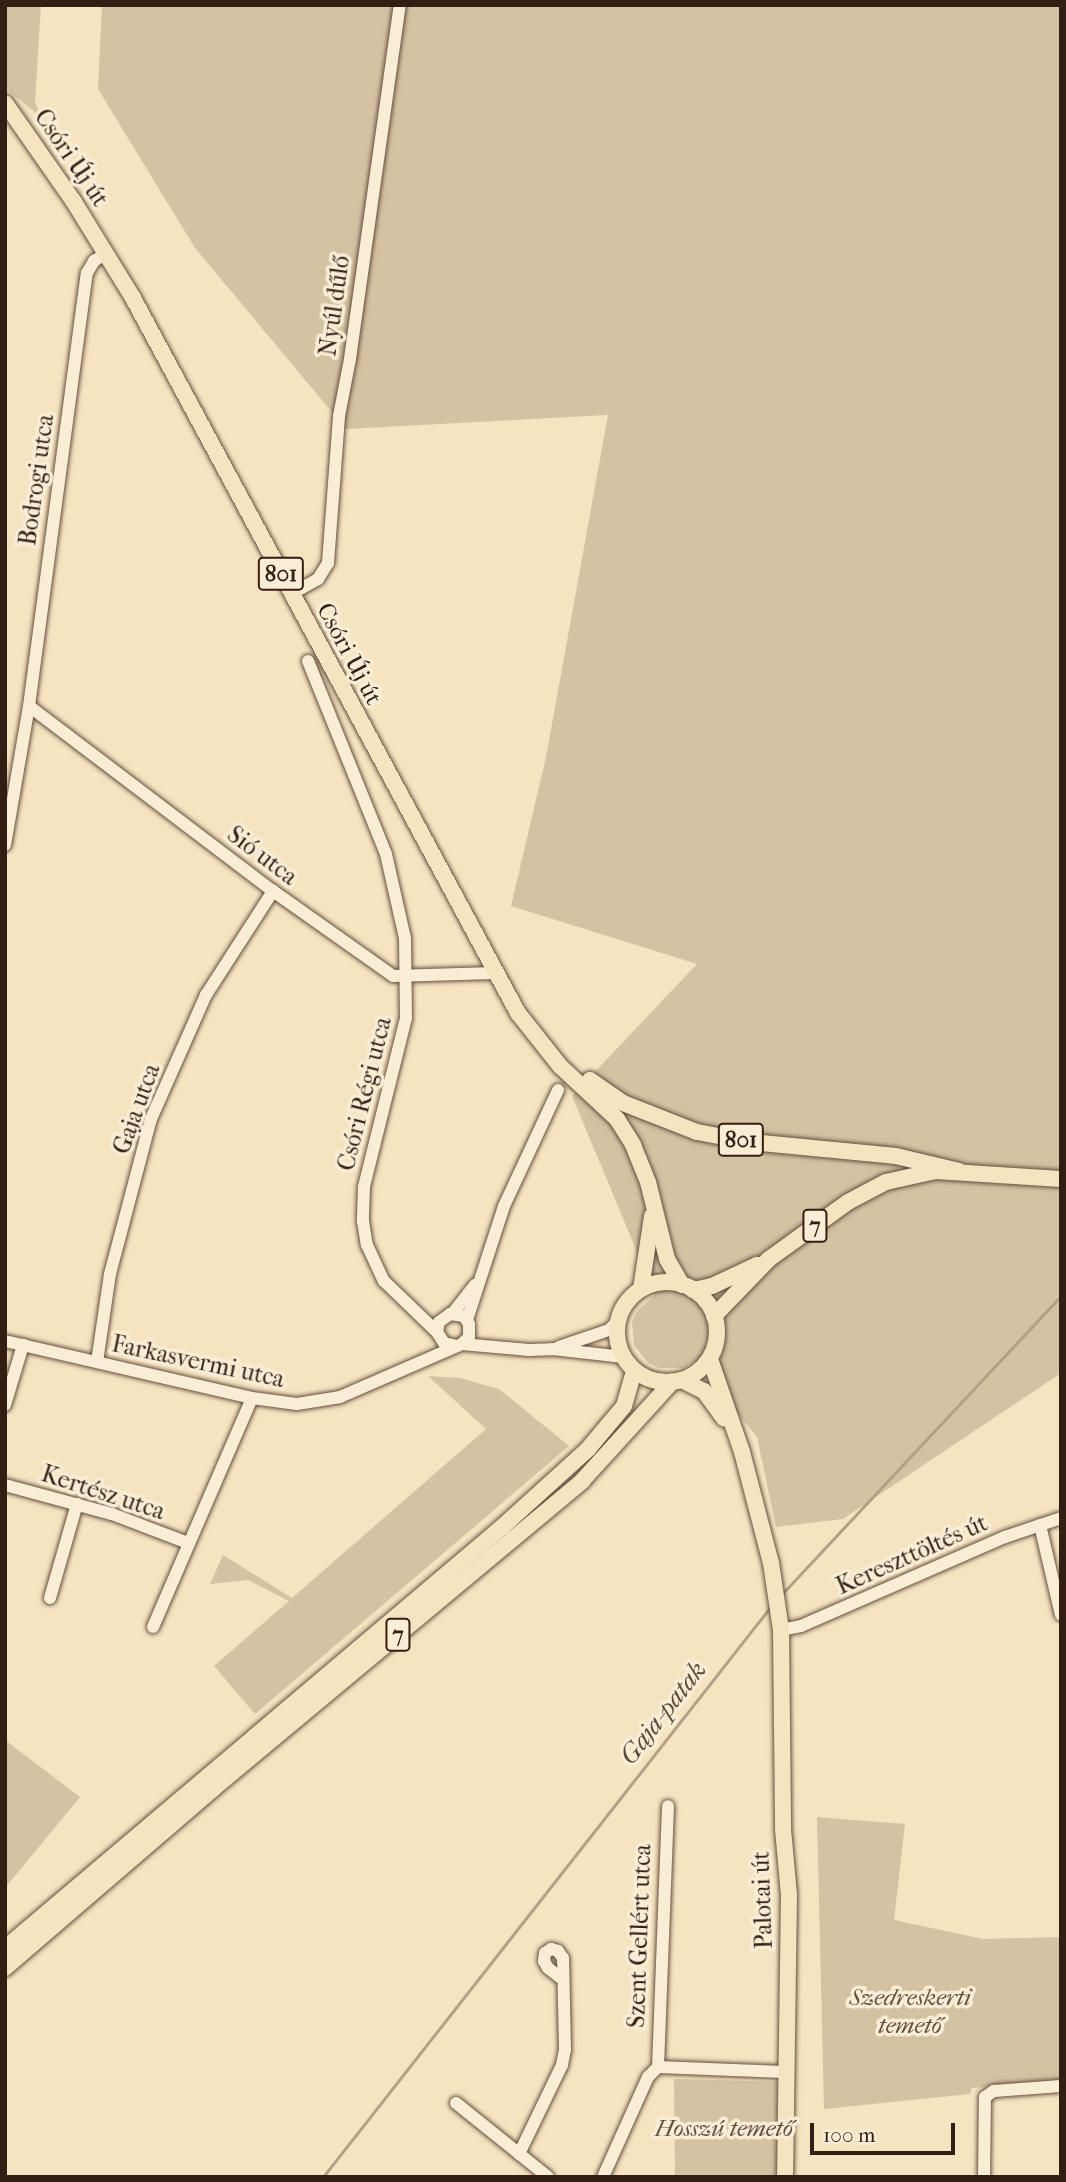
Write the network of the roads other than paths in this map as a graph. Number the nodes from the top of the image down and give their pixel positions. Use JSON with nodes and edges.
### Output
{"nodes":[{"id":1,"x":400,"y":5,"type":"edge"},
{"id":2,"x":5,"y":103,"type":"edge"},
{"id":3,"x":107,"y":253,"type":"junction"},
{"id":4,"x":291,"y":593,"type":"junction"},
{"id":5,"x":308,"y":662,"type":"dead end"},
{"id":6,"x":29,"y":706,"type":"junction"},
{"id":7,"x":5,"y":845,"type":"edge"},
{"id":8,"x":273,"y":891,"type":"junction"},
{"id":9,"x":494,"y":972,"type":"junction"},
{"id":10,"x":407,"y":977,"type":"junction"},
{"id":11,"x":544,"y":1048,"type":"junction"},
{"id":12,"x":558,"y":1090,"type":"dead end"},
{"id":13,"x":959,"y":1171,"type":"junction"},
{"id":14,"x":1061,"y":1179,"type":"edge"},
{"id":15,"x":653,"y":1207,"type":"junction"},
{"id":16,"x":769,"y":1259,"type":"junction"},
{"id":17,"x":480,"y":1279,"type":"junction"},
{"id":18,"x":687,"y":1287,"type":"junction"},
{"id":19,"x":641,"y":1289,"type":"junction"},
{"id":20,"x":397,"y":1294,"type":"junction"},
{"id":21,"x":450,"y":1314,"type":"junction"},
{"id":22,"x":714,"y":1316,"type":"junction"},
{"id":23,"x":618,"y":1321,"type":"junction"},
{"id":24,"x":469,"y":1324,"type":"junction"},
{"id":25,"x":438,"y":1334,"type":"junction"},
{"id":26,"x":5,"y":1341,"type":"edge"},
{"id":27,"x":23,"y":1345,"type":"junction"},
{"id":28,"x":460,"y":1345,"type":"junction"},
{"id":29,"x":503,"y":1347,"type":"junction"},
{"id":30,"x":553,"y":1349,"type":"junction"},
{"id":31,"x":710,"y":1359,"type":"junction"},
{"id":32,"x":97,"y":1362,"type":"junction"},
{"id":33,"x":417,"y":1362,"type":"junction"},
{"id":34,"x":629,"y":1364,"type":"junction"},
{"id":35,"x":677,"y":1381,"type":"junction"},
{"id":36,"x":252,"y":1398,"type":"junction"},
{"id":37,"x":5,"y":1405,"type":"edge"},
{"id":38,"x":742,"y":1452,"type":"junction"},
{"id":39,"x":5,"y":1485,"type":"edge"},
{"id":40,"x":77,"y":1504,"type":"junction"},
{"id":41,"x":1061,"y":1518,"type":"edge"},
{"id":42,"x":1040,"y":1525,"type":"junction"},
{"id":43,"x":188,"y":1543,"type":"junction"},
{"id":44,"x":50,"y":1598,"type":"dead end"},
{"id":45,"x":1061,"y":1615,"type":"edge"},
{"id":46,"x":780,"y":1626,"type":"junction"},
{"id":47,"x":153,"y":1627,"type":"dead end"},
{"id":48,"x":668,"y":1806,"type":"dead end"},
{"id":49,"x":5,"y":1948,"type":"edge"},
{"id":50,"x":5,"y":1968,"type":"edge"},
{"id":51,"x":561,"y":1978,"type":"dead end"},
{"id":52,"x":658,"y":2067,"type":"junction"},
{"id":53,"x":784,"y":2072,"type":"junction"},
{"id":54,"x":1061,"y":2086,"type":"edge"},
{"id":55,"x":456,"y":2103,"type":"dead end"},
{"id":56,"x":519,"y":2154,"type":"junction"},
{"id":57,"x":548,"y":2177,"type":"edge"},
{"id":58,"x":603,"y":2177,"type":"edge"},
{"id":59,"x":785,"y":2177,"type":"edge"},
{"id":60,"x":984,"y":2177,"type":"edge"}],
"edges":[{"from":1,"to":4,"type":"street","name":"Nyúl dűlő"},
{"from":2,"to":3,"type":"main road","name":"Csóri Új út","number":"801"},
{"from":3,"to":4,"type":"main road","name":"Csóri Új út","number":"801"},
{"from":3,"to":6,"type":"street","name":"Bodrogi utca"},
{"from":4,"to":9,"type":"main road","name":"Csóri Új út","number":"801"},
{"from":5,"to":10,"type":"street","name":"Csóri Régi utca"},
{"from":6,"to":7,"type":"street","name":"Bodrogi utca"},
{"from":6,"to":8,"type":"street","name":"Sió utca"},
{"from":8,"to":10,"type":"street","name":"Sió utca"},
{"from":8,"to":32,"type":"street","name":"Gaja utca"},
{"from":9,"to":10,"type":"street","name":"Sió utca"},
{"from":9,"to":11,"type":"main road","name":"Csóri Új út","number":"801"},
{"from":10,"to":20,"type":"street","name":"Csóri Régi utca"},
{"from":11,"to":13,"type":"main road","number":"801"},
{"from":11,"to":15,"type":"main road","number":"801"},
{"from":12,"to":17,"type":"street"},
{"from":13,"to":14,"type":"main road","number":"7"},
{"from":13,"to":16,"type":"main road","number":"7"},
{"from":15,"to":18,"type":"main road","number":"801"},
{"from":15,"to":19,"type":"main road","number":"801"},
{"from":16,"to":18,"type":"main road","number":"7"},
{"from":16,"to":22,"type":"main road","number":"7"},
{"from":17,"to":21,"type":"street"},
{"from":17,"to":24,"type":"street"},
{"from":18,"to":19,"type":"main road","number":"7"},
{"from":18,"to":22,"type":"main road"},
{"from":19,"to":23,"type":"main road"},
{"from":20,"to":21,"type":"street","name":"Csóri Régi utca"},
{"from":20,"to":25,"type":"street","name":"Csóri Régi utca"},
{"from":21,"to":24,"type":"street"},
{"from":21,"to":25,"type":"street"},
{"from":22,"to":31,"type":"main road"},
{"from":23,"to":30,"type":"street"},
{"from":23,"to":34,"type":"main road","number":"7"},
{"from":24,"to":28,"type":"street"},
{"from":24,"to":29,"type":"street"},
{"from":25,"to":28,"type":"street"},
{"from":25,"to":33,"type":"street","name":"Farkasvermi utca"},
{"from":26,"to":27,"type":"street","name":"Farkasvermi utca"},
{"from":27,"to":32,"type":"street","name":"Farkasvermi utca"},
{"from":27,"to":37,"type":"street"},
{"from":28,"to":29,"type":"street"},
{"from":28,"to":33,"type":"street","name":"Farkasvermi utca"},
{"from":29,"to":30,"type":"street"},
{"from":30,"to":34,"type":"street"},
{"from":31,"to":35,"type":"main road","number":"7"},
{"from":31,"to":38,"type":"main road"},
{"from":32,"to":36,"type":"street","name":"Farkasvermi utca"},
{"from":33,"to":36,"type":"street","name":"Farkasvermi utca"},
{"from":34,"to":35,"type":"main road"},
{"from":34,"to":49,"type":"main road","number":"7"},
{"from":35,"to":38,"type":"main road"},
{"from":35,"to":50,"type":"main road","number":"7"},
{"from":36,"to":43,"type":"street","name":"Kertész utca"},
{"from":38,"to":46,"type":"main road","name":"Palotai út"},
{"from":39,"to":40,"type":"street","name":"Kertész utca"},
{"from":40,"to":43,"type":"street","name":"Kertész utca"},
{"from":40,"to":44,"type":"street"},
{"from":41,"to":42,"type":"street","name":"Kereszttöltés út"},
{"from":42,"to":45,"type":"street"},
{"from":42,"to":46,"type":"street","name":"Kereszttöltés út"},
{"from":43,"to":47,"type":"street","name":"Kertész utca"},
{"from":46,"to":53,"type":"main road","name":"Palotai út"},
{"from":48,"to":52,"type":"street","name":"Szent Gellért utca"},
{"from":51,"to":56,"type":"street"},
{"from":52,"to":53,"type":"street"},
{"from":52,"to":58,"type":"street"},
{"from":53,"to":59,"type":"main road","name":"Palotai út"},
{"from":54,"to":60,"type":"street"},
{"from":55,"to":56,"type":"street"},
{"from":56,"to":57,"type":"street"}]}
